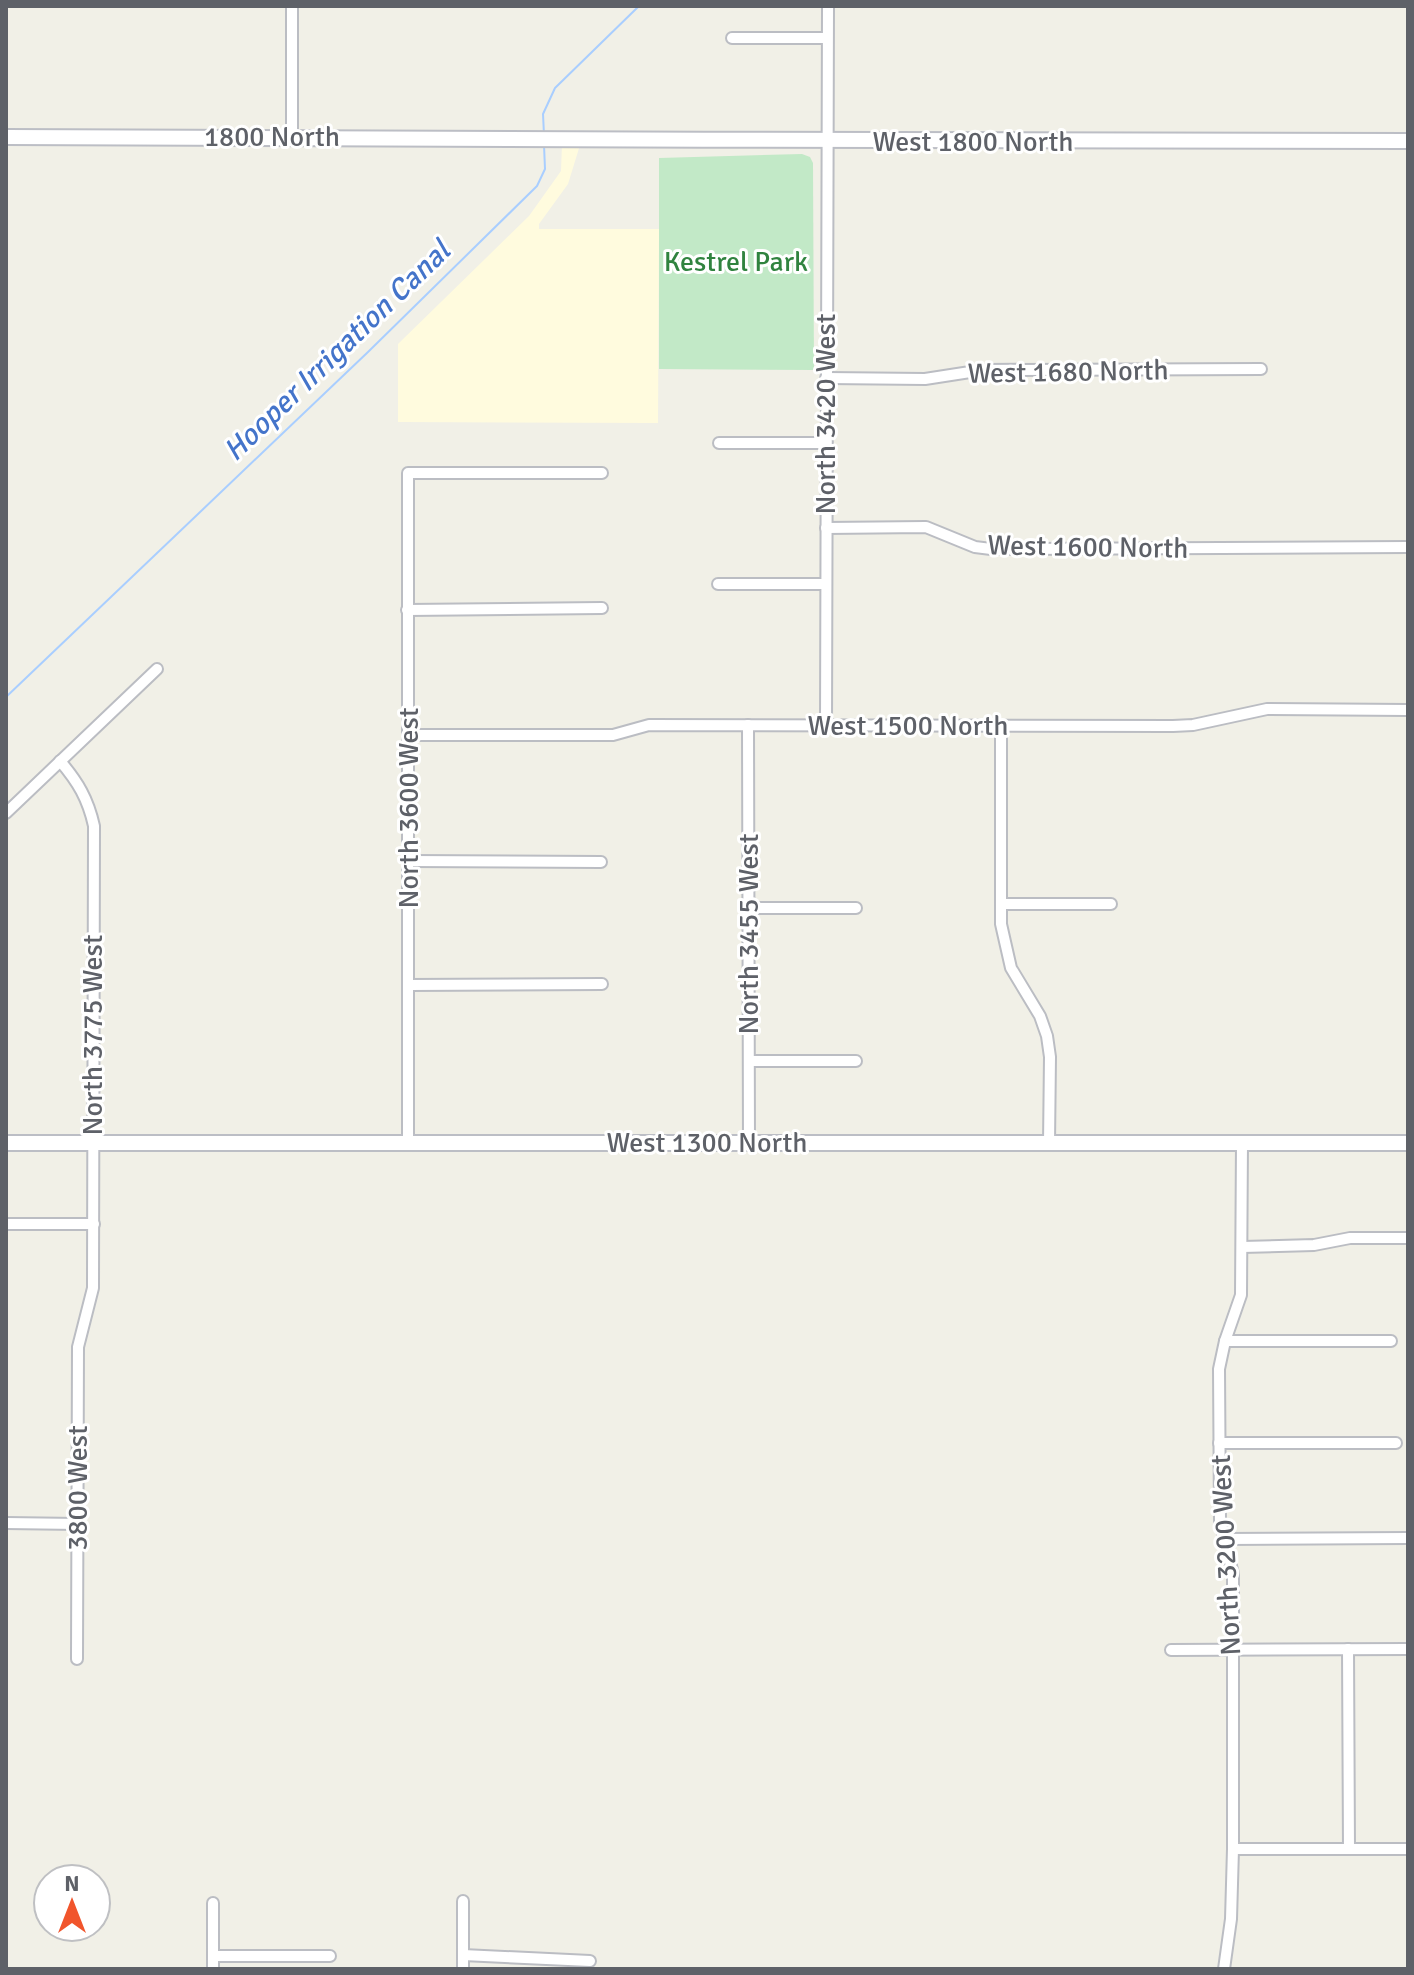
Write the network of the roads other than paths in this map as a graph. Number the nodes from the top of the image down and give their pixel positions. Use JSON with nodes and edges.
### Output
{"nodes":[{"id":1,"x":292,"y":6,"type":"edge"},
{"id":2,"x":828,"y":6,"type":"edge"},
{"id":3,"x":732,"y":38,"type":"dead end"},
{"id":4,"x":827,"y":38,"type":"junction"},
{"id":5,"x":6,"y":137,"type":"edge"},
{"id":6,"x":292,"y":137,"type":"junction"},
{"id":7,"x":544,"y":138,"type":"joint"},
{"id":8,"x":1408,"y":141,"type":"edge"},
{"id":9,"x":827,"y":142,"type":"junction"},
{"id":10,"x":1261,"y":369,"type":"dead end"},
{"id":11,"x":826,"y":378,"type":"junction"},
{"id":12,"x":719,"y":443,"type":"dead end"},
{"id":13,"x":826,"y":443,"type":"junction"},
{"id":14,"x":602,"y":473,"type":"dead end"},
{"id":15,"x":826,"y":528,"type":"junction"},
{"id":16,"x":1408,"y":547,"type":"edge"},
{"id":17,"x":718,"y":584,"type":"dead end"},
{"id":18,"x":826,"y":584,"type":"junction"},
{"id":19,"x":602,"y":608,"type":"dead end"},
{"id":20,"x":407,"y":610,"type":"junction"},
{"id":21,"x":157,"y":669,"type":"dead end"},
{"id":22,"x":1408,"y":710,"type":"edge"},
{"id":23,"x":748,"y":725,"type":"junction"},
{"id":24,"x":826,"y":726,"type":"junction"},
{"id":25,"x":1001,"y":726,"type":"junction"},
{"id":26,"x":408,"y":735,"type":"junction"},
{"id":27,"x":60,"y":761,"type":"junction"},
{"id":28,"x":6,"y":813,"type":"edge"},
{"id":29,"x":409,"y":861,"type":"junction"},
{"id":30,"x":601,"y":862,"type":"dead end"},
{"id":31,"x":1001,"y":904,"type":"junction"},
{"id":32,"x":1111,"y":904,"type":"dead end"},
{"id":33,"x":749,"y":908,"type":"junction"},
{"id":34,"x":856,"y":908,"type":"dead end"},
{"id":35,"x":602,"y":984,"type":"dead end"},
{"id":36,"x":409,"y":985,"type":"junction"},
{"id":37,"x":749,"y":1061,"type":"junction"},
{"id":38,"x":856,"y":1061,"type":"dead end"},
{"id":39,"x":6,"y":1143,"type":"edge"},
{"id":40,"x":93,"y":1143,"type":"junction"},
{"id":41,"x":1049,"y":1143,"type":"junction"},
{"id":42,"x":1242,"y":1143,"type":"junction"},
{"id":43,"x":1408,"y":1143,"type":"edge"},
{"id":44,"x":408,"y":1144,"type":"junction"},
{"id":45,"x":749,"y":1144,"type":"junction"},
{"id":46,"x":6,"y":1224,"type":"edge"},
{"id":47,"x":94,"y":1224,"type":"junction"},
{"id":48,"x":1408,"y":1238,"type":"edge"},
{"id":49,"x":1242,"y":1247,"type":"junction"},
{"id":50,"x":86,"y":1317,"type":"joint"},
{"id":51,"x":1225,"y":1341,"type":"junction"},
{"id":52,"x":1391,"y":1341,"type":"dead end"},
{"id":53,"x":1219,"y":1443,"type":"junction"},
{"id":54,"x":1396,"y":1443,"type":"dead end"},
{"id":55,"x":6,"y":1523,"type":"edge"},
{"id":56,"x":78,"y":1524,"type":"junction"},
{"id":57,"x":1408,"y":1538,"type":"edge"},
{"id":58,"x":1225,"y":1539,"type":"junction"},
{"id":59,"x":1233,"y":1649,"type":"junction"},
{"id":60,"x":1348,"y":1649,"type":"junction"},
{"id":61,"x":1408,"y":1649,"type":"edge"},
{"id":62,"x":1171,"y":1650,"type":"dead end"},
{"id":63,"x":77,"y":1659,"type":"dead end"},
{"id":64,"x":1233,"y":1849,"type":"junction"},
{"id":65,"x":1349,"y":1849,"type":"junction"},
{"id":66,"x":1408,"y":1849,"type":"edge"},
{"id":67,"x":463,"y":1901,"type":"dead end"},
{"id":68,"x":213,"y":1903,"type":"dead end"},
{"id":69,"x":463,"y":1955,"type":"junction"},
{"id":70,"x":213,"y":1956,"type":"junction"},
{"id":71,"x":330,"y":1956,"type":"dead end"},
{"id":72,"x":590,"y":1961,"type":"dead end"},
{"id":73,"x":213,"y":1969,"type":"edge"},
{"id":74,"x":463,"y":1969,"type":"edge"},
{"id":75,"x":1224,"y":1969,"type":"edge"}],
"edges":[{"from":1,"to":6,"type":"street"},
{"from":2,"to":4,"type":"street","name":"North 3420 West"},
{"from":3,"to":4,"type":"street"},
{"from":4,"to":9,"type":"street","name":"North 3420 West"},
{"from":5,"to":6,"type":"street","name":"1800 North"},
{"from":6,"to":7,"type":"street","name":"1800 North"},
{"from":7,"to":9,"type":"street","name":"West 1800 North"},
{"from":8,"to":9,"type":"street","name":"West 1800 North"},
{"from":9,"to":11,"type":"street","name":"North 3420 West"},
{"from":10,"to":11,"type":"street","name":"West 1680 North"},
{"from":11,"to":13,"type":"street","name":"North 3420 West"},
{"from":12,"to":13,"type":"street"},
{"from":13,"to":15,"type":"street","name":"North 3420 West"},
{"from":14,"to":20,"type":"street","name":"North 3600 West"},
{"from":15,"to":16,"type":"street","name":"West 1600 North"},
{"from":15,"to":18,"type":"street","name":"North 3420 West"},
{"from":17,"to":18,"type":"street"},
{"from":18,"to":24,"type":"street","name":"North 3420 West"},
{"from":19,"to":20,"type":"street"},
{"from":20,"to":26,"type":"street","name":"North 3600 West"},
{"from":21,"to":27,"type":"street"},
{"from":22,"to":25,"type":"street","name":"West 1500 North"},
{"from":23,"to":24,"type":"street","name":"West 1500 North"},
{"from":23,"to":26,"type":"street","name":"West 1500 North"},
{"from":23,"to":33,"type":"street","name":"North 3455 West"},
{"from":24,"to":25,"type":"street","name":"West 1500 North"},
{"from":25,"to":31,"type":"street"},
{"from":26,"to":29,"type":"street","name":"North 3600 West"},
{"from":27,"to":28,"type":"street"},
{"from":27,"to":40,"type":"street","name":"North 3775 West"},
{"from":29,"to":30,"type":"street"},
{"from":29,"to":36,"type":"street","name":"North 3600 West"},
{"from":31,"to":32,"type":"street"},
{"from":31,"to":41,"type":"street"},
{"from":33,"to":34,"type":"street"},
{"from":33,"to":37,"type":"street","name":"North 3455 West"},
{"from":35,"to":36,"type":"street"},
{"from":36,"to":44,"type":"street","name":"North 3600 West"},
{"from":37,"to":38,"type":"street"},
{"from":37,"to":45,"type":"street","name":"North 3455 West"},
{"from":39,"to":40,"type":"street","name":"West 1300 North"},
{"from":40,"to":44,"type":"street","name":"West 1300 North"},
{"from":40,"to":47,"type":"street","name":"North 3775 West"},
{"from":41,"to":42,"type":"street","name":"West 1300 North"},
{"from":41,"to":45,"type":"street","name":"West 1300 North"},
{"from":42,"to":43,"type":"street","name":"West 1300 North"},
{"from":42,"to":49,"type":"street","name":"North 3200 West"},
{"from":44,"to":45,"type":"street","name":"West 1300 North"},
{"from":46,"to":47,"type":"street"},
{"from":47,"to":50,"type":"street","name":"North 3775 West"},
{"from":48,"to":49,"type":"street"},
{"from":49,"to":51,"type":"street","name":"North 3200 West"},
{"from":50,"to":56,"type":"street","name":"3800 West"},
{"from":51,"to":52,"type":"street"},
{"from":51,"to":53,"type":"street","name":"North 3200 West"},
{"from":53,"to":54,"type":"street"},
{"from":53,"to":58,"type":"street","name":"North 3200 West"},
{"from":55,"to":56,"type":"street"},
{"from":56,"to":63,"type":"street","name":"3800 West"},
{"from":57,"to":58,"type":"street"},
{"from":58,"to":59,"type":"street","name":"North 3200 West"},
{"from":59,"to":60,"type":"street"},
{"from":59,"to":62,"type":"street"},
{"from":59,"to":64,"type":"street","name":"North 3200 West"},
{"from":60,"to":61,"type":"street"},
{"from":60,"to":65,"type":"street"},
{"from":64,"to":65,"type":"street"},
{"from":64,"to":75,"type":"street","name":"North 3200 West"},
{"from":65,"to":66,"type":"street"},
{"from":67,"to":69,"type":"street"},
{"from":68,"to":70,"type":"street"},
{"from":69,"to":72,"type":"street"},
{"from":69,"to":74,"type":"street"},
{"from":70,"to":71,"type":"street"},
{"from":70,"to":73,"type":"street"}]}
